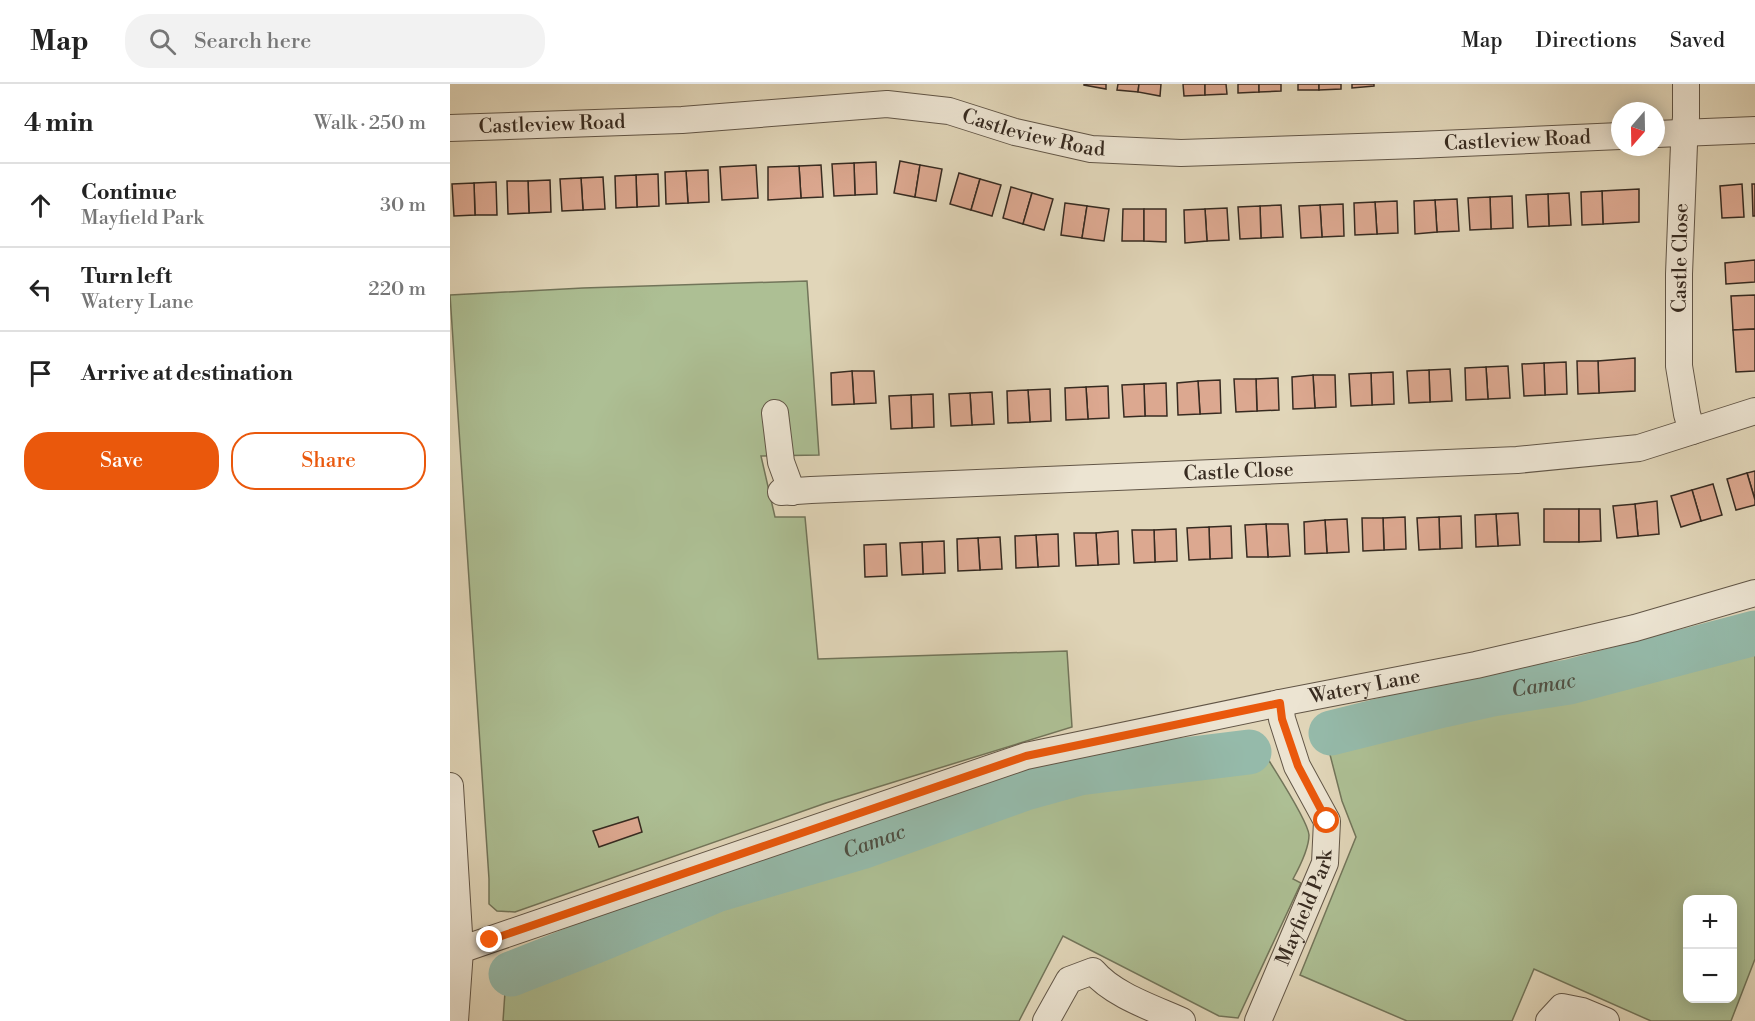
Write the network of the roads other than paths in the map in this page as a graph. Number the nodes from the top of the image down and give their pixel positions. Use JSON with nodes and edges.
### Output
{"nodes":[{"id":1,"x":1686,"y":84,"type":"edge"},
{"id":2,"x":450,"y":128,"type":"edge"},
{"id":3,"x":1755,"y":130,"type":"edge"},
{"id":4,"x":1685,"y":132,"type":"junction"},
{"id":5,"x":1665,"y":133,"type":"edge"},
{"id":6,"x":1611,"y":136,"type":"edge"},
{"id":7,"x":1755,"y":411,"type":"edge"},
{"id":8,"x":775,"y":413,"type":"dead end"},
{"id":9,"x":1692,"y":431,"type":"junction"},
{"id":10,"x":1755,"y":593,"type":"edge"},
{"id":11,"x":1283,"y":714,"type":"junction"},
{"id":12,"x":450,"y":786,"type":"edge"},
{"id":13,"x":460,"y":950,"type":"junction"},
{"id":14,"x":455,"y":1021,"type":"edge"},
{"id":15,"x":1046,"y":1021,"type":"edge"},
{"id":16,"x":1182,"y":1021,"type":"edge"},
{"id":17,"x":1258,"y":1021,"type":"edge"},
{"id":18,"x":1549,"y":1021,"type":"edge"},
{"id":19,"x":1606,"y":1021,"type":"edge"}],
"edges":[{"from":1,"to":4,"type":"street","name":"Castle Close"},
{"from":2,"to":6,"type":"street","name":"Castleview Road"},
{"from":3,"to":4,"type":"street"},
{"from":4,"to":5,"type":"street"},
{"from":4,"to":9,"type":"street","name":"Castle Close"},
{"from":7,"to":9,"type":"street","name":"Castle Close"},
{"from":8,"to":9,"type":"street","name":"Castle Close"},
{"from":10,"to":11,"type":"street","name":"Watery Lane"},
{"from":11,"to":13,"type":"street","name":"Watery Lane"},
{"from":11,"to":17,"type":"street","name":"Mayfield Park"},
{"from":12,"to":13,"type":"street"},
{"from":13,"to":14,"type":"street"},
{"from":15,"to":16,"type":"street"},
{"from":18,"to":19,"type":"street"}]}
